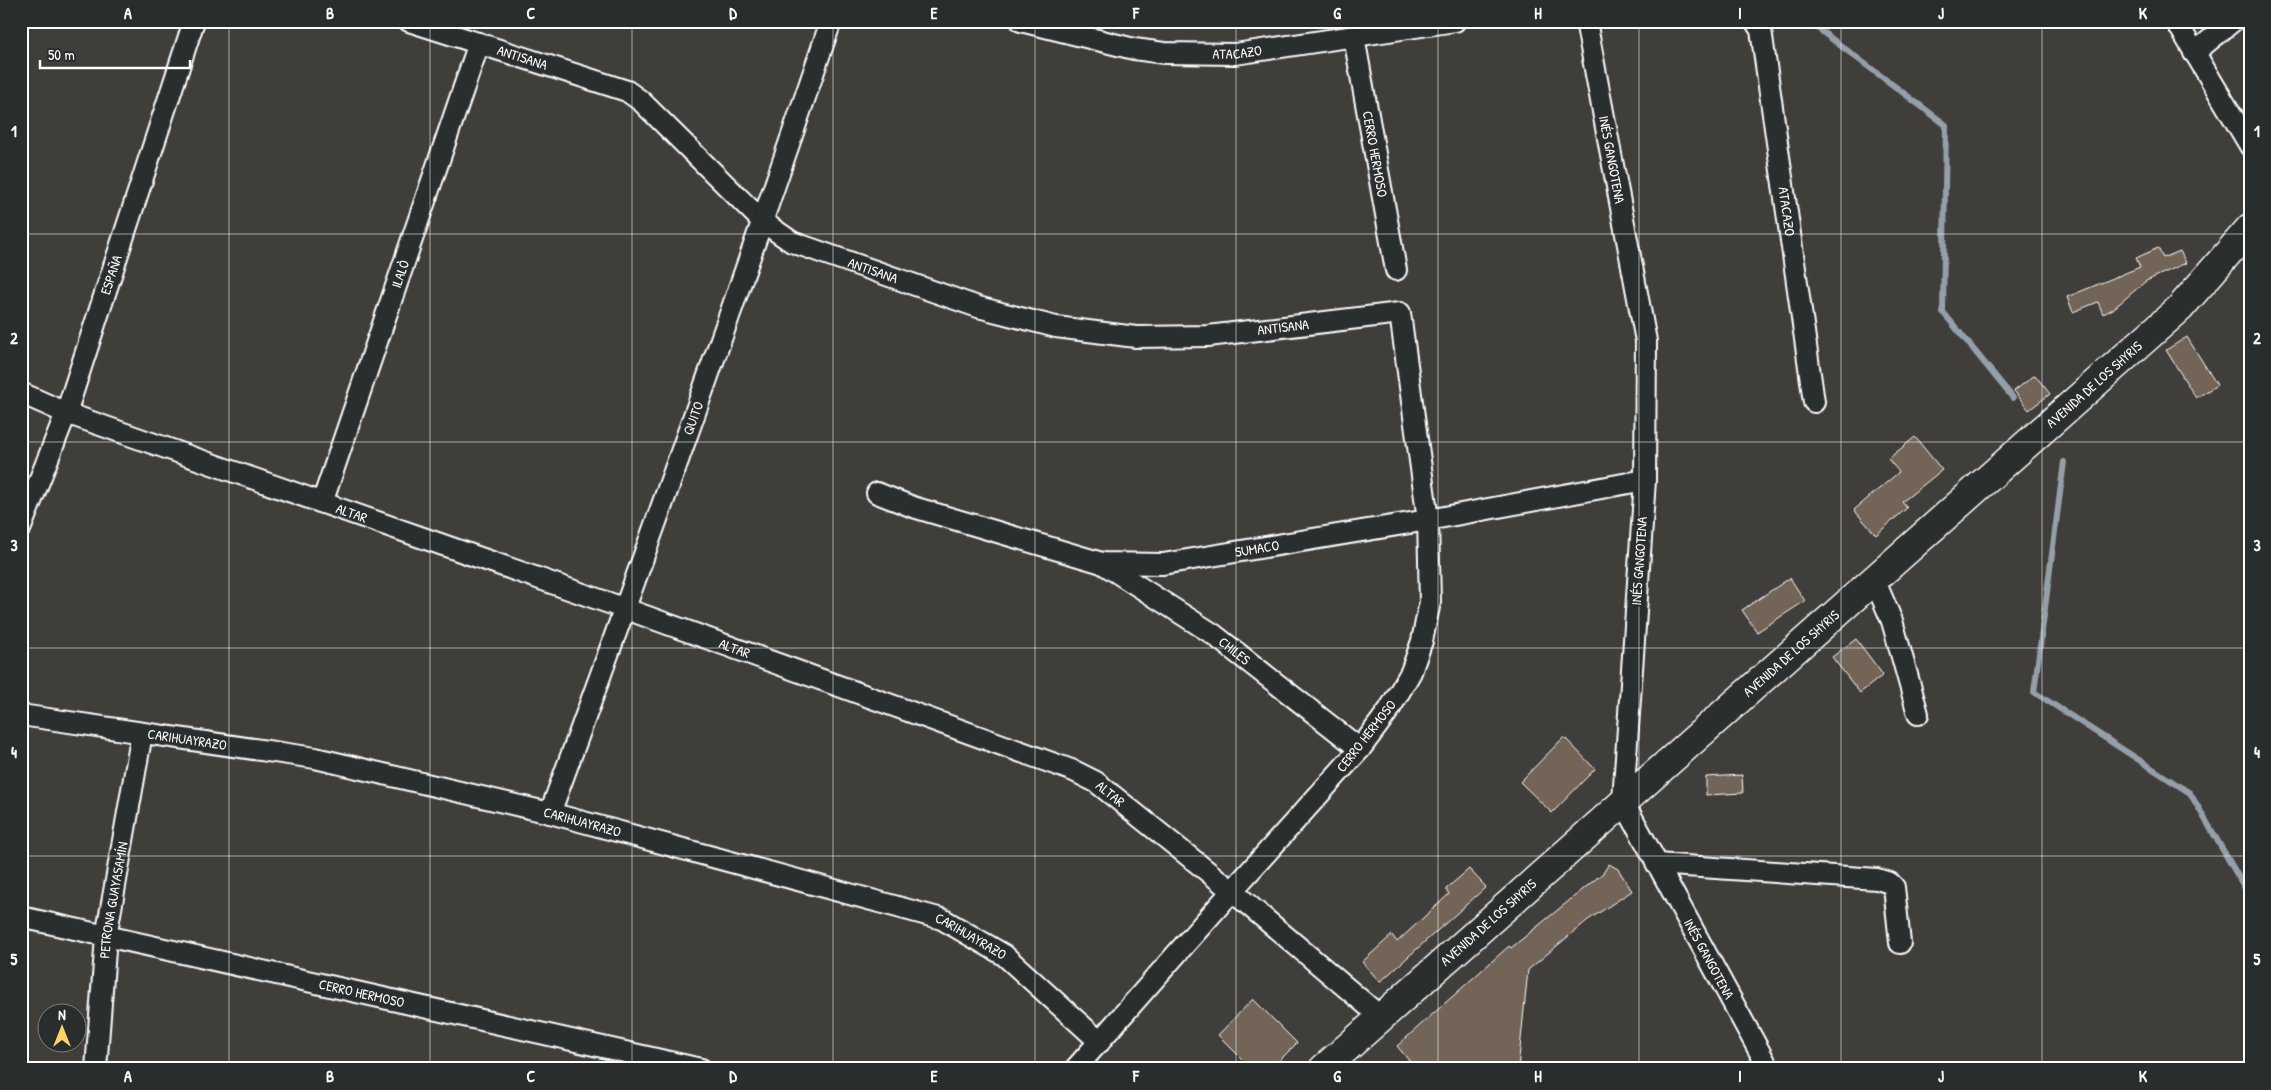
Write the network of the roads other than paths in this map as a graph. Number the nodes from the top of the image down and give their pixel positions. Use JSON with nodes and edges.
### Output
{"nodes":[{"id":1,"x":194,"y":21,"type":"edge"},
{"id":2,"x":409,"y":21,"type":"edge"},
{"id":3,"x":830,"y":21,"type":"edge"},
{"id":4,"x":1020,"y":21,"type":"edge"},
{"id":5,"x":1454,"y":21,"type":"edge"},
{"id":6,"x":1586,"y":21,"type":"edge"},
{"id":7,"x":1755,"y":21,"type":"edge"},
{"id":8,"x":2176,"y":21,"type":"edge"},
{"id":9,"x":2233,"y":21,"type":"edge"},
{"id":10,"x":1354,"y":37,"type":"junction"},
{"id":11,"x":478,"y":43,"type":"junction"},
{"id":12,"x":2194,"y":53,"type":"junction"},
{"id":13,"x":2250,"y":146,"type":"edge"},
{"id":14,"x":763,"y":222,"type":"junction"},
{"id":15,"x":2250,"y":228,"type":"edge"},
{"id":16,"x":1396,"y":270,"type":"dead end"},
{"id":17,"x":1400,"y":312,"type":"joint"},
{"id":18,"x":21,"y":393,"type":"edge"},
{"id":19,"x":1814,"y":402,"type":"dead end"},
{"id":20,"x":66,"y":414,"type":"junction"},
{"id":21,"x":1645,"y":480,"type":"junction"},
{"id":22,"x":877,"y":494,"type":"dead end"},
{"id":23,"x":322,"y":503,"type":"junction"},
{"id":24,"x":1428,"y":520,"type":"junction"},
{"id":25,"x":21,"y":527,"type":"edge"},
{"id":26,"x":1102,"y":562,"type":"junction"},
{"id":27,"x":1874,"y":579,"type":"junction"},
{"id":28,"x":626,"y":609,"type":"junction"},
{"id":29,"x":1918,"y":714,"type":"dead end"},
{"id":30,"x":21,"y":715,"type":"edge"},
{"id":31,"x":142,"y":734,"type":"junction"},
{"id":32,"x":1360,"y":749,"type":"junction"},
{"id":33,"x":1623,"y":801,"type":"junction"},
{"id":34,"x":550,"y":813,"type":"junction"},
{"id":35,"x":1656,"y":864,"type":"junction"},
{"id":36,"x":1232,"y":890,"type":"junction"},
{"id":37,"x":21,"y":917,"type":"edge"},
{"id":38,"x":106,"y":937,"type":"junction"},
{"id":39,"x":1900,"y":943,"type":"dead end"},
{"id":40,"x":1382,"y":1018,"type":"junction"},
{"id":41,"x":1100,"y":1042,"type":"junction"},
{"id":42,"x":96,"y":1069,"type":"edge"},
{"id":43,"x":701,"y":1069,"type":"edge"},
{"id":44,"x":1075,"y":1069,"type":"edge"},
{"id":45,"x":1323,"y":1069,"type":"edge"},
{"id":46,"x":1769,"y":1069,"type":"edge"}],
"edges":[{"from":1,"to":20,"type":"street","name":"ESPAÑA"},
{"from":2,"to":11,"type":"street","name":"ANTISANA"},
{"from":3,"to":14,"type":"street","name":"QUITO"},
{"from":4,"to":10,"type":"street","name":"ATACAZO"},
{"from":5,"to":10,"type":"street","name":"ATACAZO"},
{"from":6,"to":21,"type":"street","name":"INÉS GANGOTENA"},
{"from":7,"to":19,"type":"street","name":"ATACAZO"},
{"from":8,"to":12,"type":"street"},
{"from":9,"to":12,"type":"street"},
{"from":10,"to":16,"type":"street","name":"CERRO HERMOSO"},
{"from":11,"to":14,"type":"street","name":"ANTISANA"},
{"from":11,"to":23,"type":"street","name":"ILALÒ"},
{"from":12,"to":13,"type":"street"},
{"from":14,"to":17,"type":"street","name":"ANTISANA"},
{"from":14,"to":28,"type":"street","name":"QUITO"},
{"from":15,"to":27,"type":"main road","name":"AVENIDA DE LOS SHYRIS"},
{"from":17,"to":24,"type":"street","name":"CERRO HERMOSO"},
{"from":18,"to":20,"type":"street","name":"ALTAR"},
{"from":20,"to":23,"type":"street","name":"ALTAR"},
{"from":20,"to":25,"type":"street","name":"ESPAÑA"},
{"from":21,"to":24,"type":"street","name":"SUMACO"},
{"from":21,"to":33,"type":"street","name":"INÉS GANGOTENA"},
{"from":22,"to":26,"type":"street","name":"SUMACO"},
{"from":23,"to":28,"type":"street","name":"ALTAR"},
{"from":24,"to":26,"type":"street","name":"SUMACO"},
{"from":24,"to":32,"type":"street","name":"CERRO HERMOSO"},
{"from":26,"to":32,"type":"street","name":"CHILES"},
{"from":27,"to":29,"type":"street"},
{"from":27,"to":33,"type":"main road","name":"AVENIDA DE LOS SHYRIS"},
{"from":28,"to":34,"type":"street","name":"QUITO"},
{"from":28,"to":36,"type":"street","name":"ALTAR"},
{"from":30,"to":31,"type":"street","name":"CARIHUAYRAZO"},
{"from":31,"to":34,"type":"street","name":"CARIHUAYRAZO"},
{"from":31,"to":38,"type":"street","name":"PETRONA GUAYASAMÍN"},
{"from":32,"to":36,"type":"street","name":"CERRO HERMOSO"},
{"from":33,"to":35,"type":"street","name":"INÉS GANGOTENA"},
{"from":33,"to":40,"type":"main road","name":"AVENIDA DE LOS SHYRIS"},
{"from":34,"to":41,"type":"street","name":"CARIHUAYRAZO"},
{"from":35,"to":39,"type":"street"},
{"from":35,"to":46,"type":"street","name":"INÉS GANGOTENA"},
{"from":36,"to":40,"type":"street","name":"ALTAR"},
{"from":36,"to":41,"type":"street","name":"CERRO HERMOSO"},
{"from":37,"to":38,"type":"street","name":"CERRO HERMOSO"},
{"from":38,"to":42,"type":"street","name":"PETRONA GUAYASAMÍN"},
{"from":38,"to":43,"type":"street","name":"CERRO HERMOSO"},
{"from":40,"to":45,"type":"main road","name":"AVENIDA DE LOS SHYRIS"},
{"from":41,"to":44,"type":"street","name":"CERRO HERMOSO"}]}
